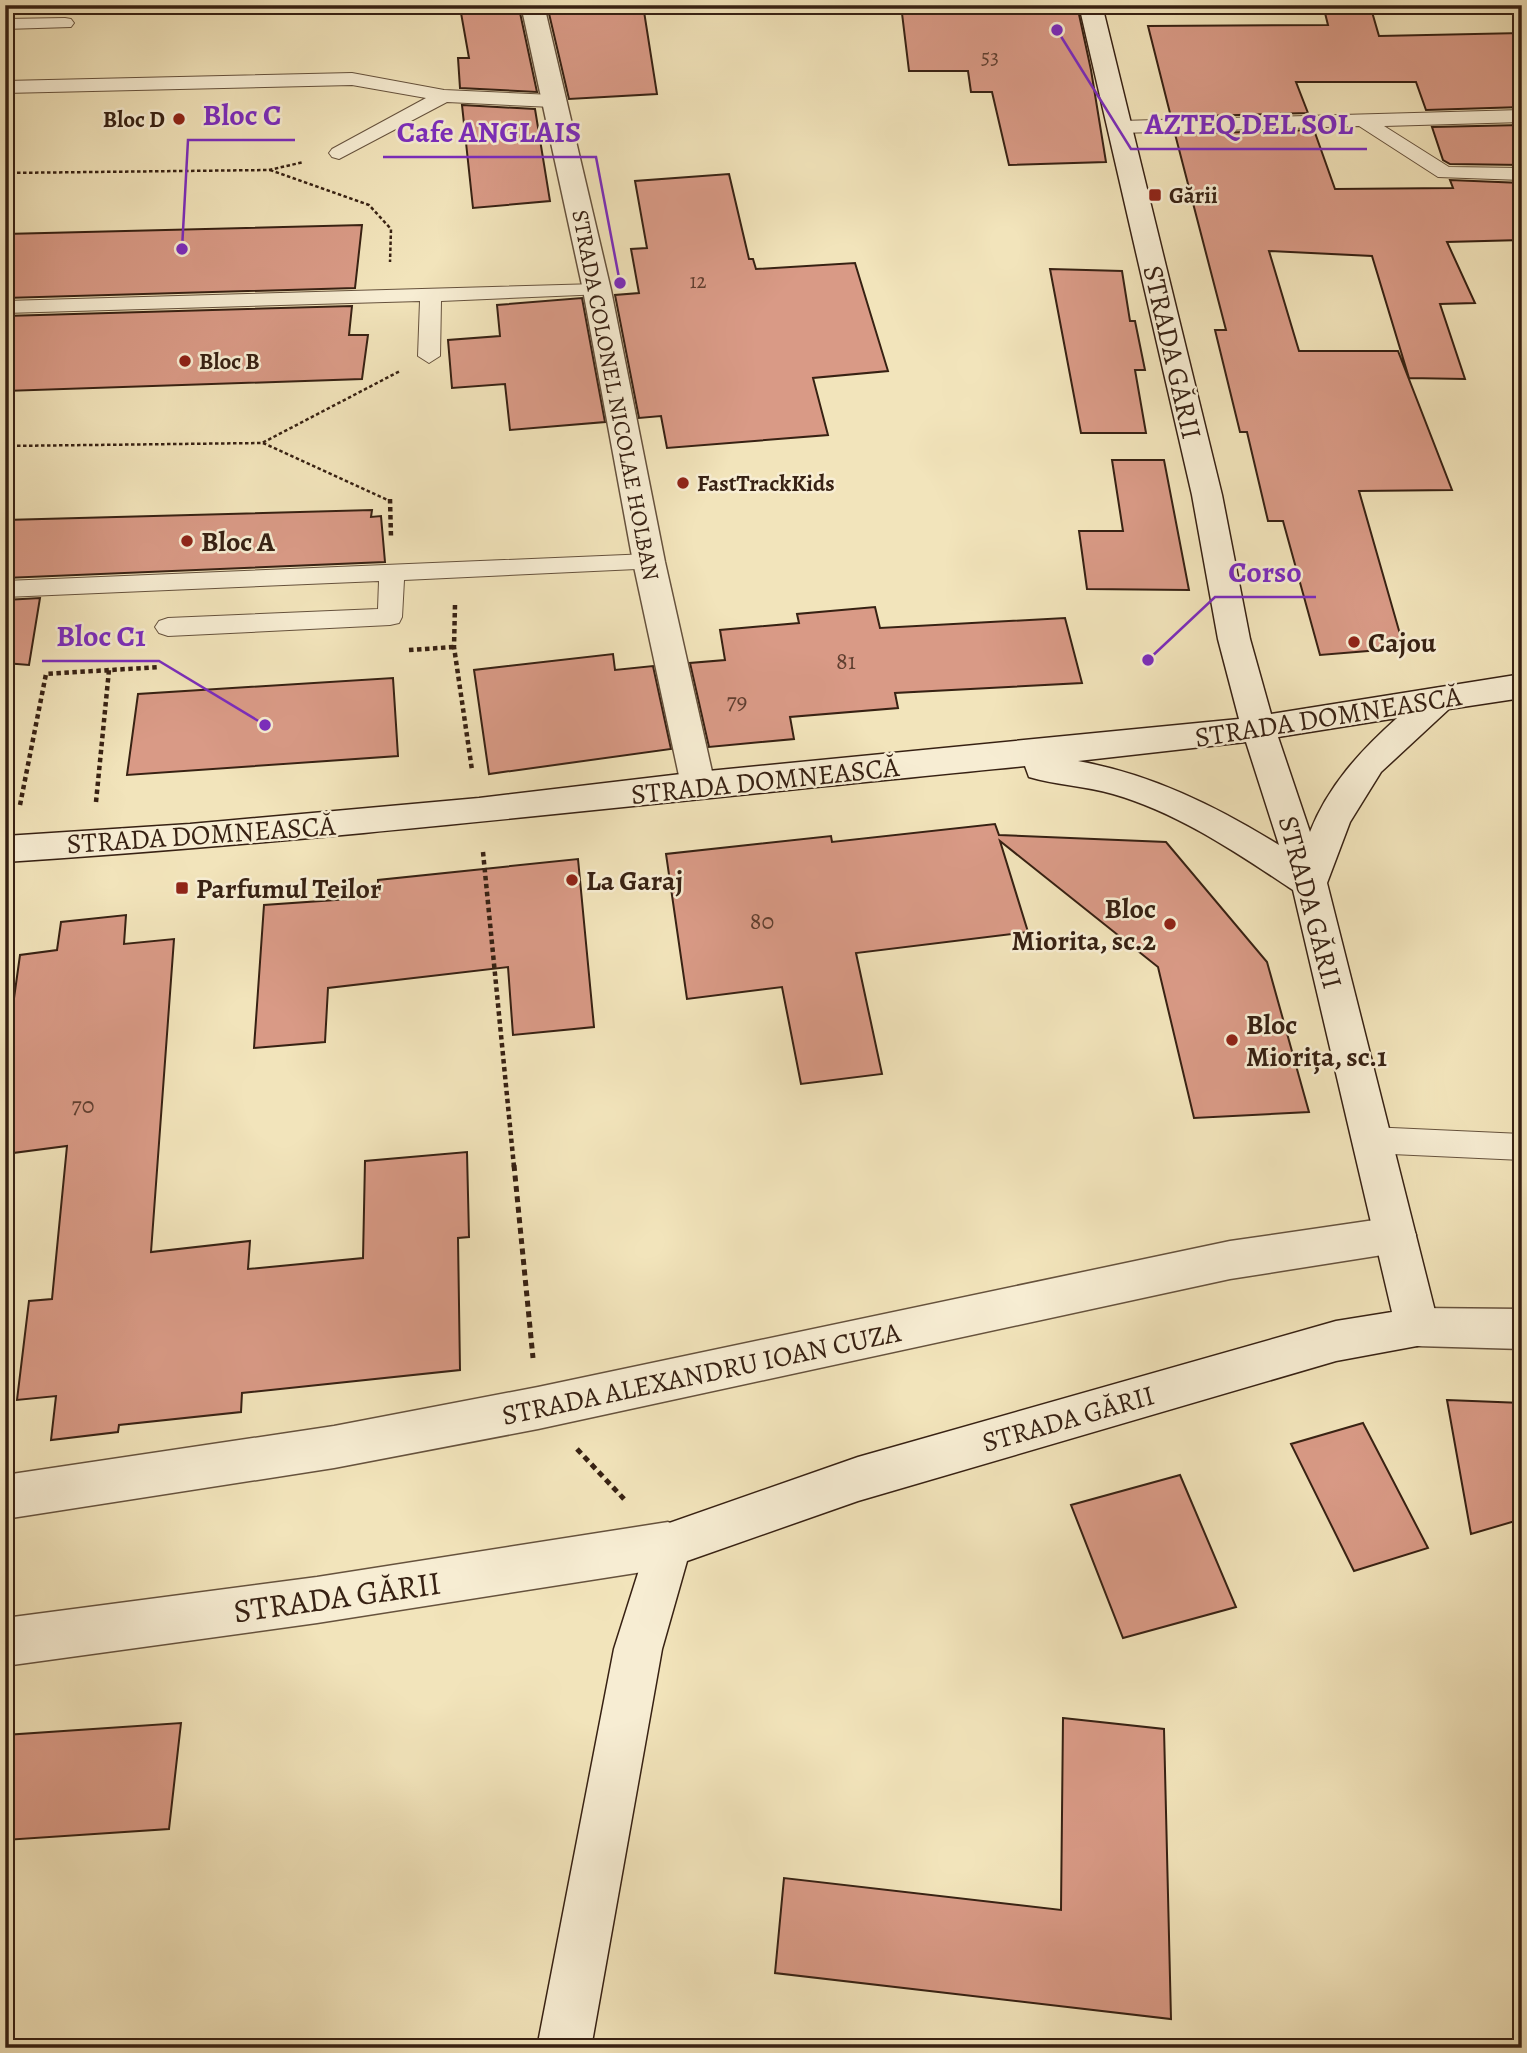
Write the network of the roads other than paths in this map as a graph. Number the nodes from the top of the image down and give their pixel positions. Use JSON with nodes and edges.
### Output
{"nodes":[{"id":1,"x":532,"y":5,"type":"edge"},
{"id":2,"x":1090,"y":5,"type":"edge"},
{"id":3,"x":65,"y":23,"type":"dead end"},
{"id":4,"x":5,"y":24,"type":"edge"},
{"id":5,"x":5,"y":87,"type":"edge"},
{"id":6,"x":444,"y":96,"type":"junction"},
{"id":7,"x":553,"y":101,"type":"junction"},
{"id":8,"x":1522,"y":116,"type":"edge"},
{"id":9,"x":1364,"y":121,"type":"junction"},
{"id":10,"x":1121,"y":127,"type":"junction"},
{"id":11,"x":339,"y":153,"type":"road end"},
{"id":12,"x":1522,"y":174,"type":"edge"},
{"id":13,"x":597,"y":290,"type":"junction"},
{"id":14,"x":431,"y":295,"type":"junction"},
{"id":15,"x":5,"y":307,"type":"edge"},
{"id":16,"x":429,"y":356,"type":"road end"},
{"id":17,"x":649,"y":562,"type":"junction"},
{"id":18,"x":392,"y":573,"type":"junction"},
{"id":19,"x":5,"y":589,"type":"edge"},
{"id":20,"x":167,"y":628,"type":"dead end"},
{"id":21,"x":1522,"y":686,"type":"edge"},
{"id":22,"x":1437,"y":701,"type":"junction"},
{"id":23,"x":1259,"y":730,"type":"junction"},
{"id":24,"x":959,"y":760,"type":"junction"},
{"id":25,"x":698,"y":785,"type":"junction"},
{"id":26,"x":8,"y":849,"type":"edge"},
{"id":27,"x":1309,"y":883,"type":"junction"},
{"id":28,"x":1370,"y":1140,"type":"junction"},
{"id":29,"x":1522,"y":1147,"type":"edge"},
{"id":30,"x":1395,"y":1235,"type":"junction"},
{"id":31,"x":1417,"y":1326,"type":"junction"},
{"id":32,"x":1522,"y":1329,"type":"edge"},
{"id":33,"x":5,"y":1497,"type":"edge"},
{"id":34,"x":668,"y":1545,"type":"junction"},
{"id":35,"x":5,"y":1642,"type":"edge"},
{"id":36,"x":564,"y":2048,"type":"edge"}],
"edges":[{"from":1,"to":7,"type":"main road","name":"STRADA COLONEL NICOLAE HOLBAN"},
{"from":2,"to":10,"type":"main road","name":"STRADA GĂRII"},
{"from":3,"to":4,"type":"lane"},
{"from":5,"to":6,"type":"lane"},
{"from":6,"to":7,"type":"lane"},
{"from":6,"to":11,"type":"lane"},
{"from":7,"to":13,"type":"main road","name":"STRADA COLONEL NICOLAE HOLBAN"},
{"from":8,"to":9,"type":"lane"},
{"from":9,"to":10,"type":"lane"},
{"from":9,"to":12,"type":"lane"},
{"from":10,"to":23,"type":"main road","name":"STRADA GĂRII"},
{"from":13,"to":14,"type":"lane"},
{"from":13,"to":17,"type":"main road","name":"STRADA COLONEL NICOLAE HOLBAN"},
{"from":14,"to":15,"type":"lane"},
{"from":14,"to":16,"type":"lane"},
{"from":17,"to":18,"type":"lane"},
{"from":17,"to":25,"type":"main road","name":"STRADA COLONEL NICOLAE HOLBAN"},
{"from":18,"to":19,"type":"lane"},
{"from":18,"to":20,"type":"lane"},
{"from":21,"to":22,"type":"main road","name":"STRADA DOMNEASCĂ"},
{"from":22,"to":23,"type":"main road","name":"STRADA DOMNEASCĂ"},
{"from":22,"to":27,"type":"main road"},
{"from":23,"to":24,"type":"main road","name":"STRADA DOMNEASCĂ"},
{"from":23,"to":27,"type":"main road","name":"STRADA GĂRII"},
{"from":24,"to":25,"type":"main road","name":"STRADA DOMNEASCĂ"},
{"from":24,"to":27,"type":"main road"},
{"from":25,"to":26,"type":"main road","name":"STRADA DOMNEASCĂ"},
{"from":27,"to":28,"type":"main road","name":"STRADA GĂRII"},
{"from":28,"to":29,"type":"lane"},
{"from":28,"to":30,"type":"main road","name":"STRADA GĂRII"},
{"from":30,"to":31,"type":"main road","name":"STRADA GĂRII"},
{"from":30,"to":33,"type":"main road","name":"STRADA ALEXANDRU IOAN CUZA"},
{"from":31,"to":32,"type":"main road"},
{"from":31,"to":34,"type":"main road","name":"STRADA GĂRII"},
{"from":34,"to":35,"type":"main road","name":"STRADA GĂRII"},
{"from":34,"to":36,"type":"main road"}]}
